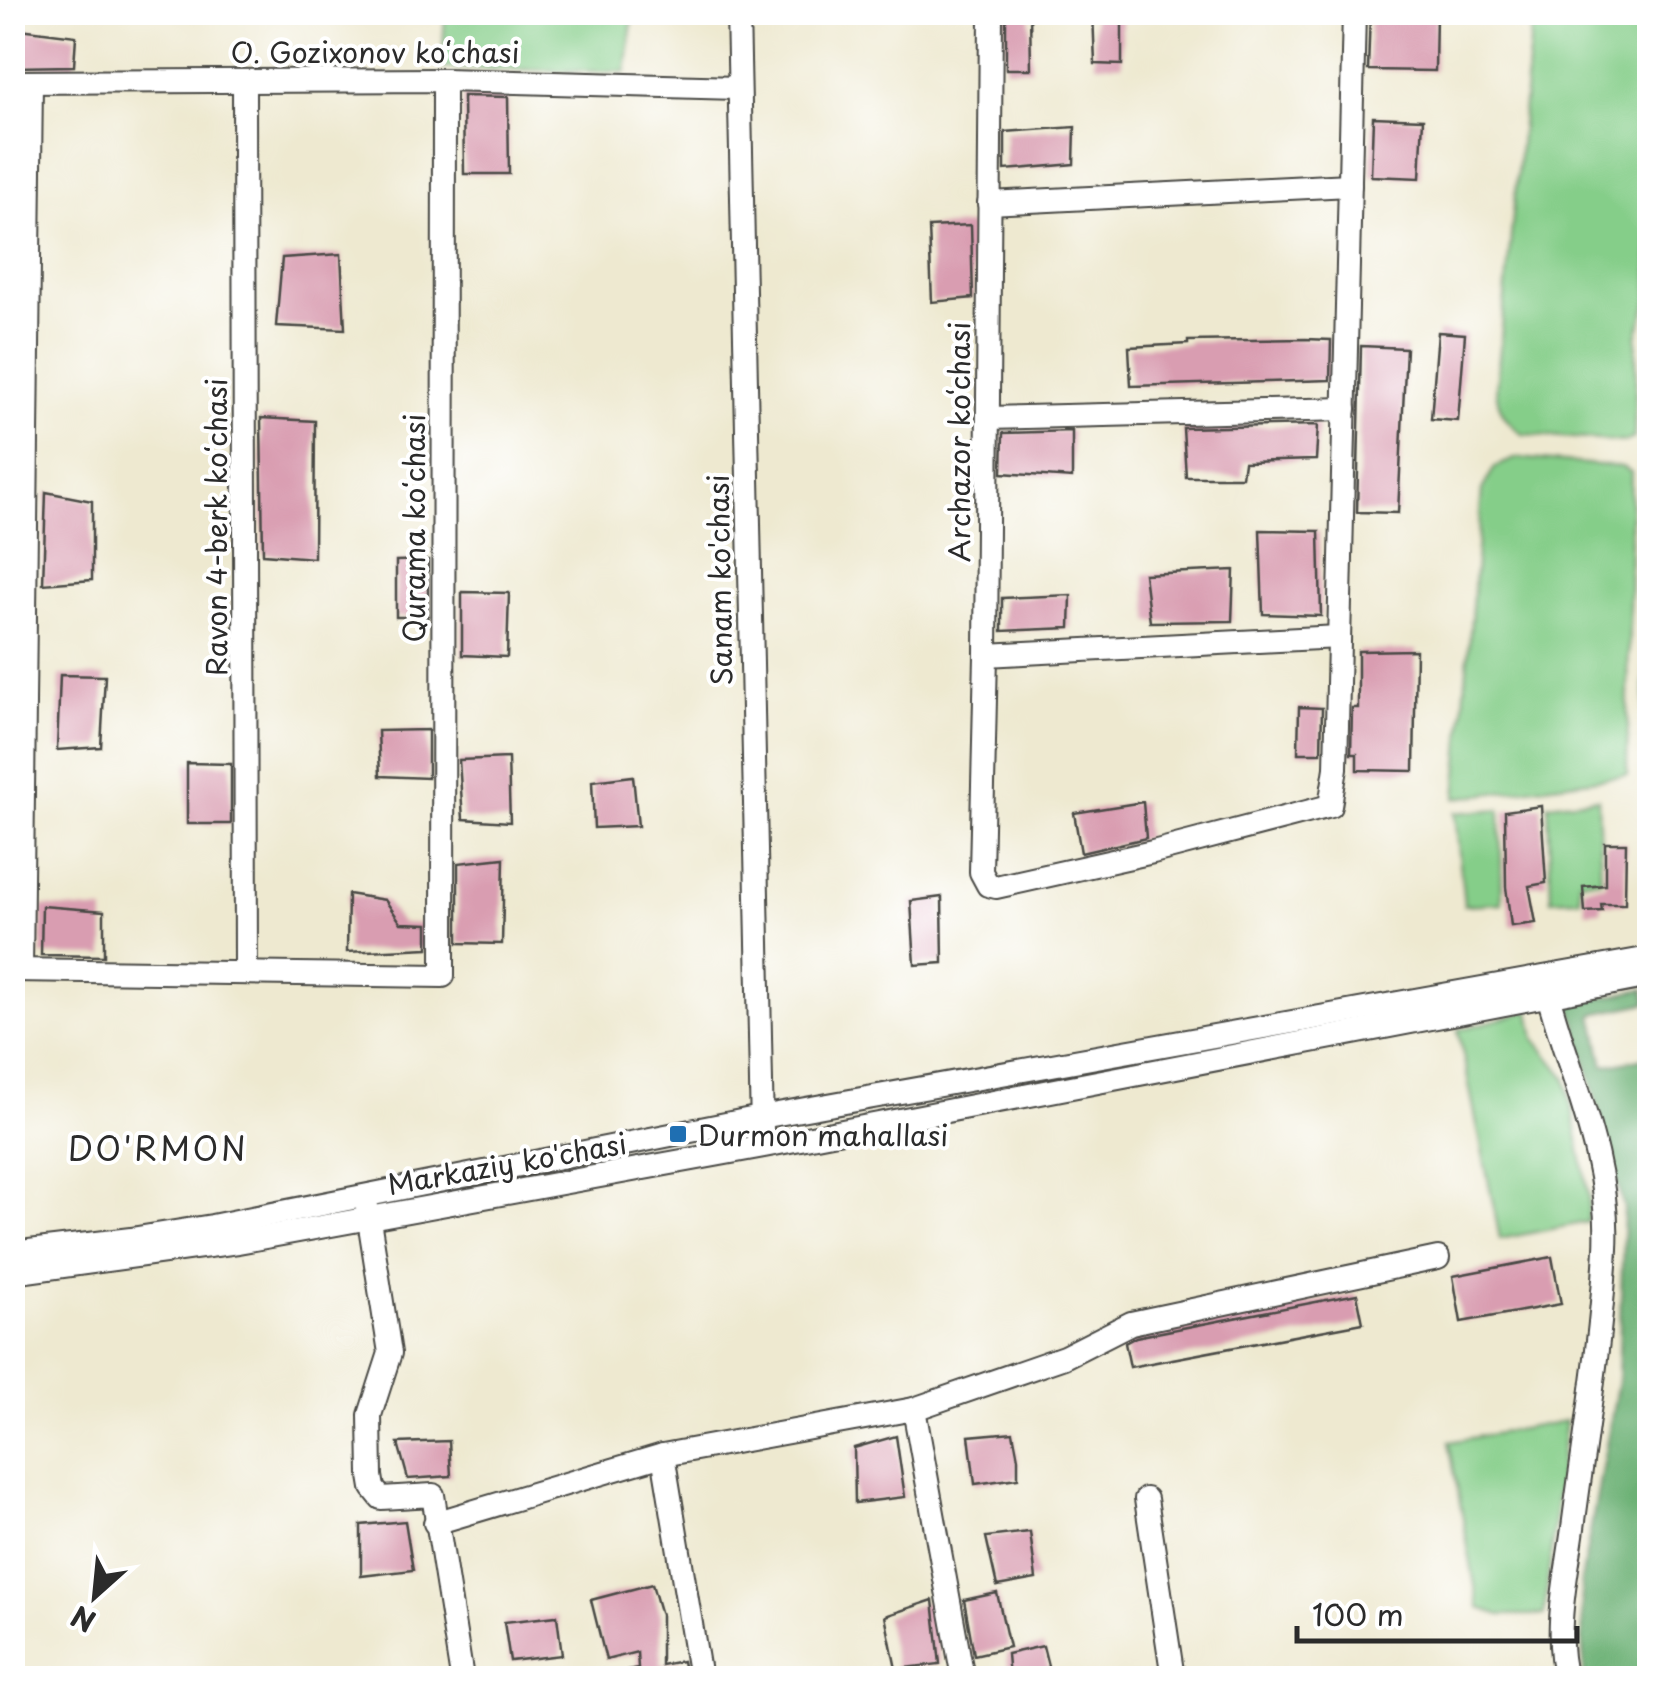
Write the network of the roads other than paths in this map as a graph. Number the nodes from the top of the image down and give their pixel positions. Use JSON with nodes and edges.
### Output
{"nodes":[{"id":1,"x":738,"y":12,"type":"edge"},
{"id":2,"x":991,"y":12,"type":"edge"},
{"id":3,"x":1354,"y":12,"type":"edge"},
{"id":4,"x":244,"y":80,"type":"junction"},
{"id":5,"x":444,"y":80,"type":"junction"},
{"id":6,"x":22,"y":82,"type":"edge"},
{"id":7,"x":738,"y":88,"type":"junction"},
{"id":8,"x":1350,"y":184,"type":"junction"},
{"id":9,"x":989,"y":203,"type":"junction"},
{"id":10,"x":1344,"y":409,"type":"junction"},
{"id":11,"x":988,"y":418,"type":"junction"},
{"id":12,"x":1339,"y":637,"type":"junction"},
{"id":13,"x":986,"y":655,"type":"junction"},
{"id":14,"x":1650,"y":958,"type":"edge"},
{"id":15,"x":17,"y":970,"type":"edge"},
{"id":16,"x":246,"y":973,"type":"junction"},
{"id":17,"x":1650,"y":976,"type":"edge"},
{"id":18,"x":1545,"y":986,"type":"junction"},
{"id":19,"x":1420,"y":1009,"type":"junction"},
{"id":20,"x":974,"y":1079,"type":"junction"},
{"id":21,"x":978,"y":1104,"type":"junction"},
{"id":22,"x":760,"y":1117,"type":"junction"},
{"id":23,"x":764,"y":1146,"type":"junction"},
{"id":24,"x":367,"y":1208,"type":"junction"},
{"id":25,"x":12,"y":1253,"type":"edge"},
{"id":26,"x":1438,"y":1258,"type":"dead end"},
{"id":27,"x":12,"y":1273,"type":"edge"},
{"id":28,"x":914,"y":1409,"type":"junction"},
{"id":29,"x":663,"y":1454,"type":"junction"},
{"id":30,"x":1146,"y":1498,"type":"dead end"},
{"id":31,"x":436,"y":1523,"type":"junction"},
{"id":32,"x":462,"y":1678,"type":"edge"},
{"id":33,"x":700,"y":1678,"type":"edge"},
{"id":34,"x":963,"y":1678,"type":"edge"},
{"id":35,"x":1174,"y":1678,"type":"edge"},
{"id":36,"x":1566,"y":1678,"type":"edge"}],
"edges":[{"from":1,"to":7,"type":"street","name":"Sanam ko'chasi"},
{"from":2,"to":9,"type":"street","name":"Archazor ko‘chasi"},
{"from":3,"to":8,"type":"street"},
{"from":4,"to":5,"type":"street","name":"O. Gozixonov koʻchasi"},
{"from":4,"to":6,"type":"street","name":"O. Gozixonov koʻchasi"},
{"from":4,"to":16,"type":"street","name":"Ravon 4-berk koʻchasi"},
{"from":5,"to":7,"type":"street","name":"O. Gozixonov koʻchasi"},
{"from":5,"to":16,"type":"street","name":"Qurama koʻchasi"},
{"from":6,"to":15,"type":"street"},
{"from":7,"to":22,"type":"street","name":"Sanam ko'chasi"},
{"from":8,"to":9,"type":"street"},
{"from":8,"to":10,"type":"street"},
{"from":9,"to":11,"type":"street","name":"Archazor ko‘chasi"},
{"from":10,"to":11,"type":"street"},
{"from":10,"to":12,"type":"street"},
{"from":11,"to":13,"type":"street","name":"Archazor ko‘chasi"},
{"from":12,"to":13,"type":"street"},
{"from":12,"to":13,"type":"street","name":"Archazor ko‘chasi"},
{"from":14,"to":18,"type":"street"},
{"from":15,"to":16,"type":"street"},
{"from":17,"to":18,"type":"street"},
{"from":18,"to":19,"type":"street"},
{"from":18,"to":36,"type":"street"},
{"from":19,"to":20,"type":"street","name":"Markaziy ko'chasi"},
{"from":19,"to":21,"type":"street","name":"Markaziy ko'chasi"},
{"from":20,"to":21,"type":"street"},
{"from":20,"to":22,"type":"street","name":"Markaziy ko'chasi"},
{"from":21,"to":23,"type":"street","name":"Markaziy ko'chasi"},
{"from":22,"to":23,"type":"street","name":"Sanam ko'chasi"},
{"from":22,"to":24,"type":"street","name":"Markaziy ko'chasi"},
{"from":23,"to":24,"type":"street","name":"Markaziy ko'chasi"},
{"from":24,"to":25,"type":"street","name":"Markaziy ko'chasi"},
{"from":24,"to":27,"type":"street","name":"Markaziy ko'chasi"},
{"from":24,"to":31,"type":"street"},
{"from":26,"to":28,"type":"street"},
{"from":28,"to":29,"type":"street"},
{"from":28,"to":34,"type":"street"},
{"from":29,"to":31,"type":"street"},
{"from":29,"to":33,"type":"street"},
{"from":30,"to":35,"type":"street"},
{"from":31,"to":32,"type":"street"}]}
